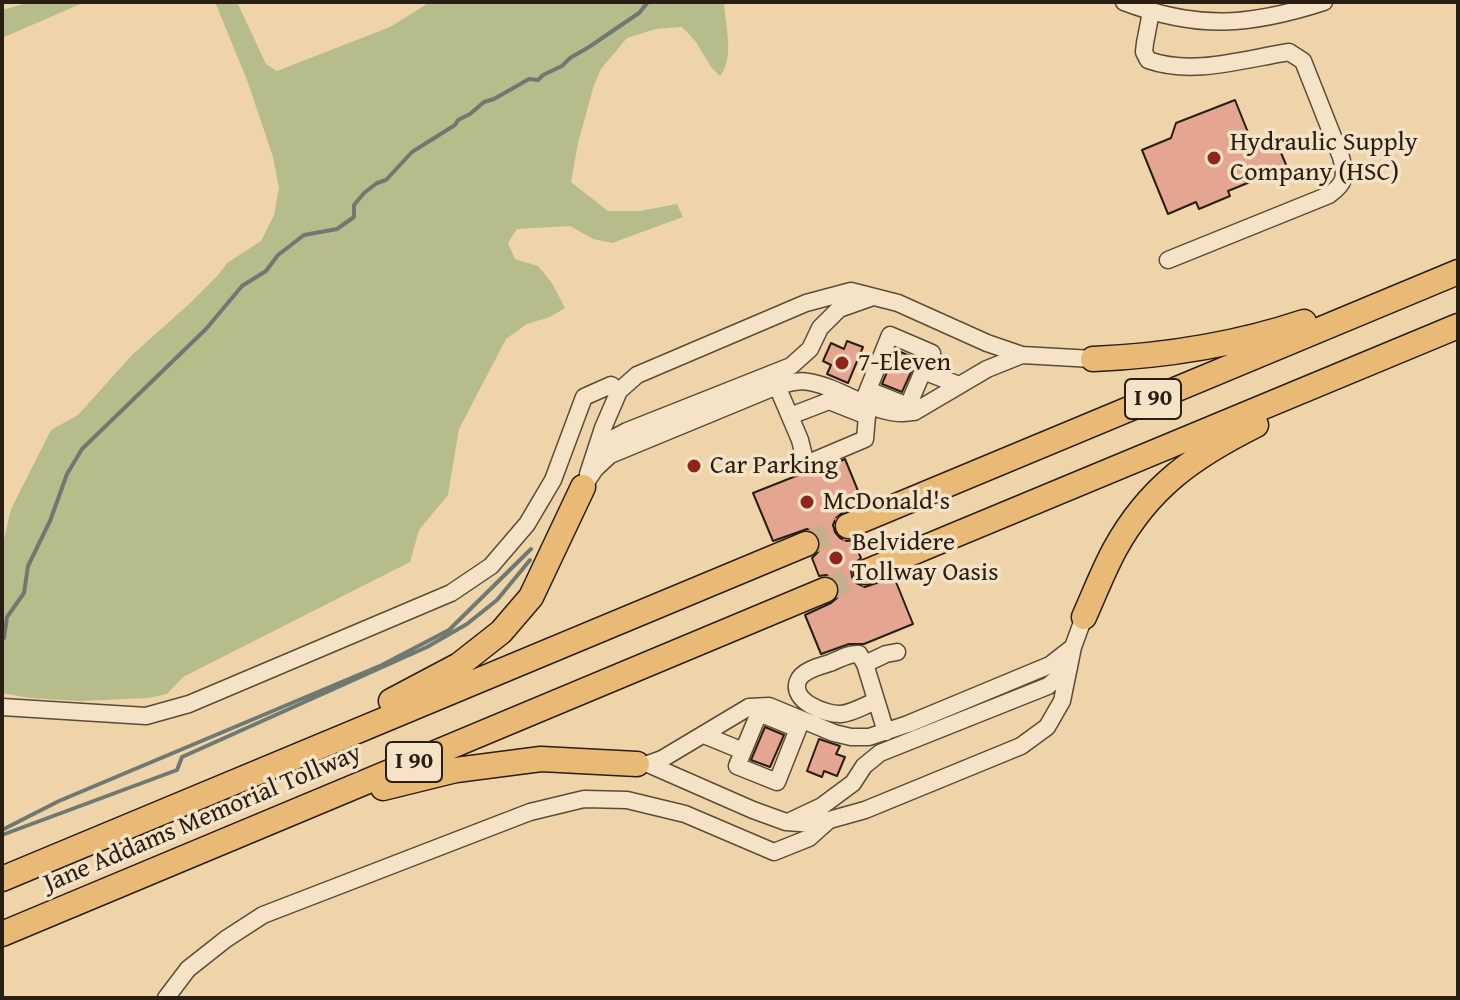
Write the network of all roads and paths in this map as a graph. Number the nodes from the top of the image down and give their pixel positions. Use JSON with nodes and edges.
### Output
{"nodes":[{"id":1,"x":1124,"y":2,"type":"edge"},
{"id":2,"x":1324,"y":2,"type":"edge"},
{"id":3,"x":1160,"y":9,"type":"edge"},
{"id":4,"x":1168,"y":260,"type":"dead end"},
{"id":5,"x":1458,"y":271,"type":"edge"},
{"id":6,"x":873,"y":297,"type":"junction"},
{"id":7,"x":1458,"y":328,"type":"edge"},
{"id":8,"x":1022,"y":355,"type":"junction"},
{"id":9,"x":1093,"y":359,"type":"joint"},
{"id":10,"x":923,"y":371,"type":"junction"},
{"id":11,"x":959,"y":385,"type":"junction"},
{"id":12,"x":777,"y":386,"type":"junction"},
{"id":13,"x":619,"y":391,"type":"junction"},
{"id":14,"x":865,"y":396,"type":"junction"},
{"id":15,"x":790,"y":416,"type":"junction"},
{"id":16,"x":594,"y":456,"type":"junction"},
{"id":17,"x":583,"y":487,"type":"junction"},
{"id":18,"x":848,"y":526,"type":"tunnel mouth"},
{"id":19,"x":806,"y":544,"type":"tunnel mouth"},
{"id":20,"x":866,"y":572,"type":"tunnel mouth"},
{"id":21,"x":825,"y":590,"type":"tunnel mouth"},
{"id":22,"x":1084,"y":617,"type":"joint"},
{"id":23,"x":1073,"y":647,"type":"junction"},
{"id":24,"x":897,"y":652,"type":"dead end"},
{"id":25,"x":865,"y":664,"type":"junction"},
{"id":26,"x":1069,"y":668,"type":"junction"},
{"id":27,"x":876,"y":701,"type":"junction"},
{"id":28,"x":2,"y":707,"type":"edge"},
{"id":29,"x":800,"y":724,"type":"junction"},
{"id":30,"x":886,"y":732,"type":"junction"},
{"id":31,"x":704,"y":735,"type":"junction"},
{"id":32,"x":743,"y":751,"type":"junction"},
{"id":33,"x":643,"y":764,"type":"junction"},
{"id":34,"x":171,"y":807,"type":"junction"},
{"id":35,"x":828,"y":821,"type":"junction"},
{"id":36,"x":786,"y":822,"type":"junction"},
{"id":37,"x":214,"y":846,"type":"junction"},
{"id":38,"x":2,"y":879,"type":"edge"},
{"id":39,"x":2,"y":934,"type":"edge"},
{"id":40,"x":166,"y":998,"type":"edge"}],
"edges":[{"from":1,"to":3,"type":"street"},
{"from":2,"to":3,"type":"street"},
{"from":3,"to":4,"type":"street"},
{"from":5,"to":9,"type":"highway"},
{"from":5,"to":18,"type":"highway","number":"I 90"},
{"from":6,"to":8,"type":"street"},
{"from":6,"to":13,"type":"street"},
{"from":6,"to":16,"type":"street"},
{"from":7,"to":20,"type":"highway","number":"I 90"},
{"from":7,"to":22,"type":"highway"},
{"from":8,"to":9,"type":"street"},
{"from":8,"to":11,"type":"street"},
{"from":10,"to":11,"type":"street"},
{"from":10,"to":14,"type":"street"},
{"from":10,"to":14,"type":"street"},
{"from":11,"to":14,"type":"street"},
{"from":12,"to":14,"type":"street"},
{"from":12,"to":15,"type":"street"},
{"from":12,"to":17,"type":"street"},
{"from":13,"to":16,"type":"street"},
{"from":13,"to":28,"type":"street"},
{"from":15,"to":15,"type":"street"},
{"from":16,"to":17,"type":"street"},
{"from":17,"to":34,"type":"highway"},
{"from":19,"to":34,"type":"highway","name":"Jane Addams Memorial Tollway","number":"I 90"},
{"from":21,"to":37,"type":"highway","name":"Jane Addams Memorial Tollway","number":"I 90"},
{"from":22,"to":23,"type":"street"},
{"from":23,"to":26,"type":"street"},
{"from":23,"to":30,"type":"street"},
{"from":24,"to":25,"type":"street"},
{"from":25,"to":27,"type":"street"},
{"from":25,"to":27,"type":"street"},
{"from":26,"to":35,"type":"street"},
{"from":26,"to":36,"type":"street"},
{"from":27,"to":30,"type":"street"},
{"from":29,"to":30,"type":"street"},
{"from":29,"to":31,"type":"street"},
{"from":29,"to":32,"type":"street"},
{"from":29,"to":32,"type":"street"},
{"from":31,"to":32,"type":"street"},
{"from":31,"to":33,"type":"street"},
{"from":33,"to":36,"type":"street"},
{"from":33,"to":37,"type":"highway"},
{"from":34,"to":38,"type":"highway","name":"Jane Addams Memorial Tollway","number":"I 90"},
{"from":35,"to":36,"type":"street"},
{"from":35,"to":40,"type":"street"},
{"from":37,"to":39,"type":"highway","name":"Jane Addams Memorial Tollway","number":"I 90"}]}
